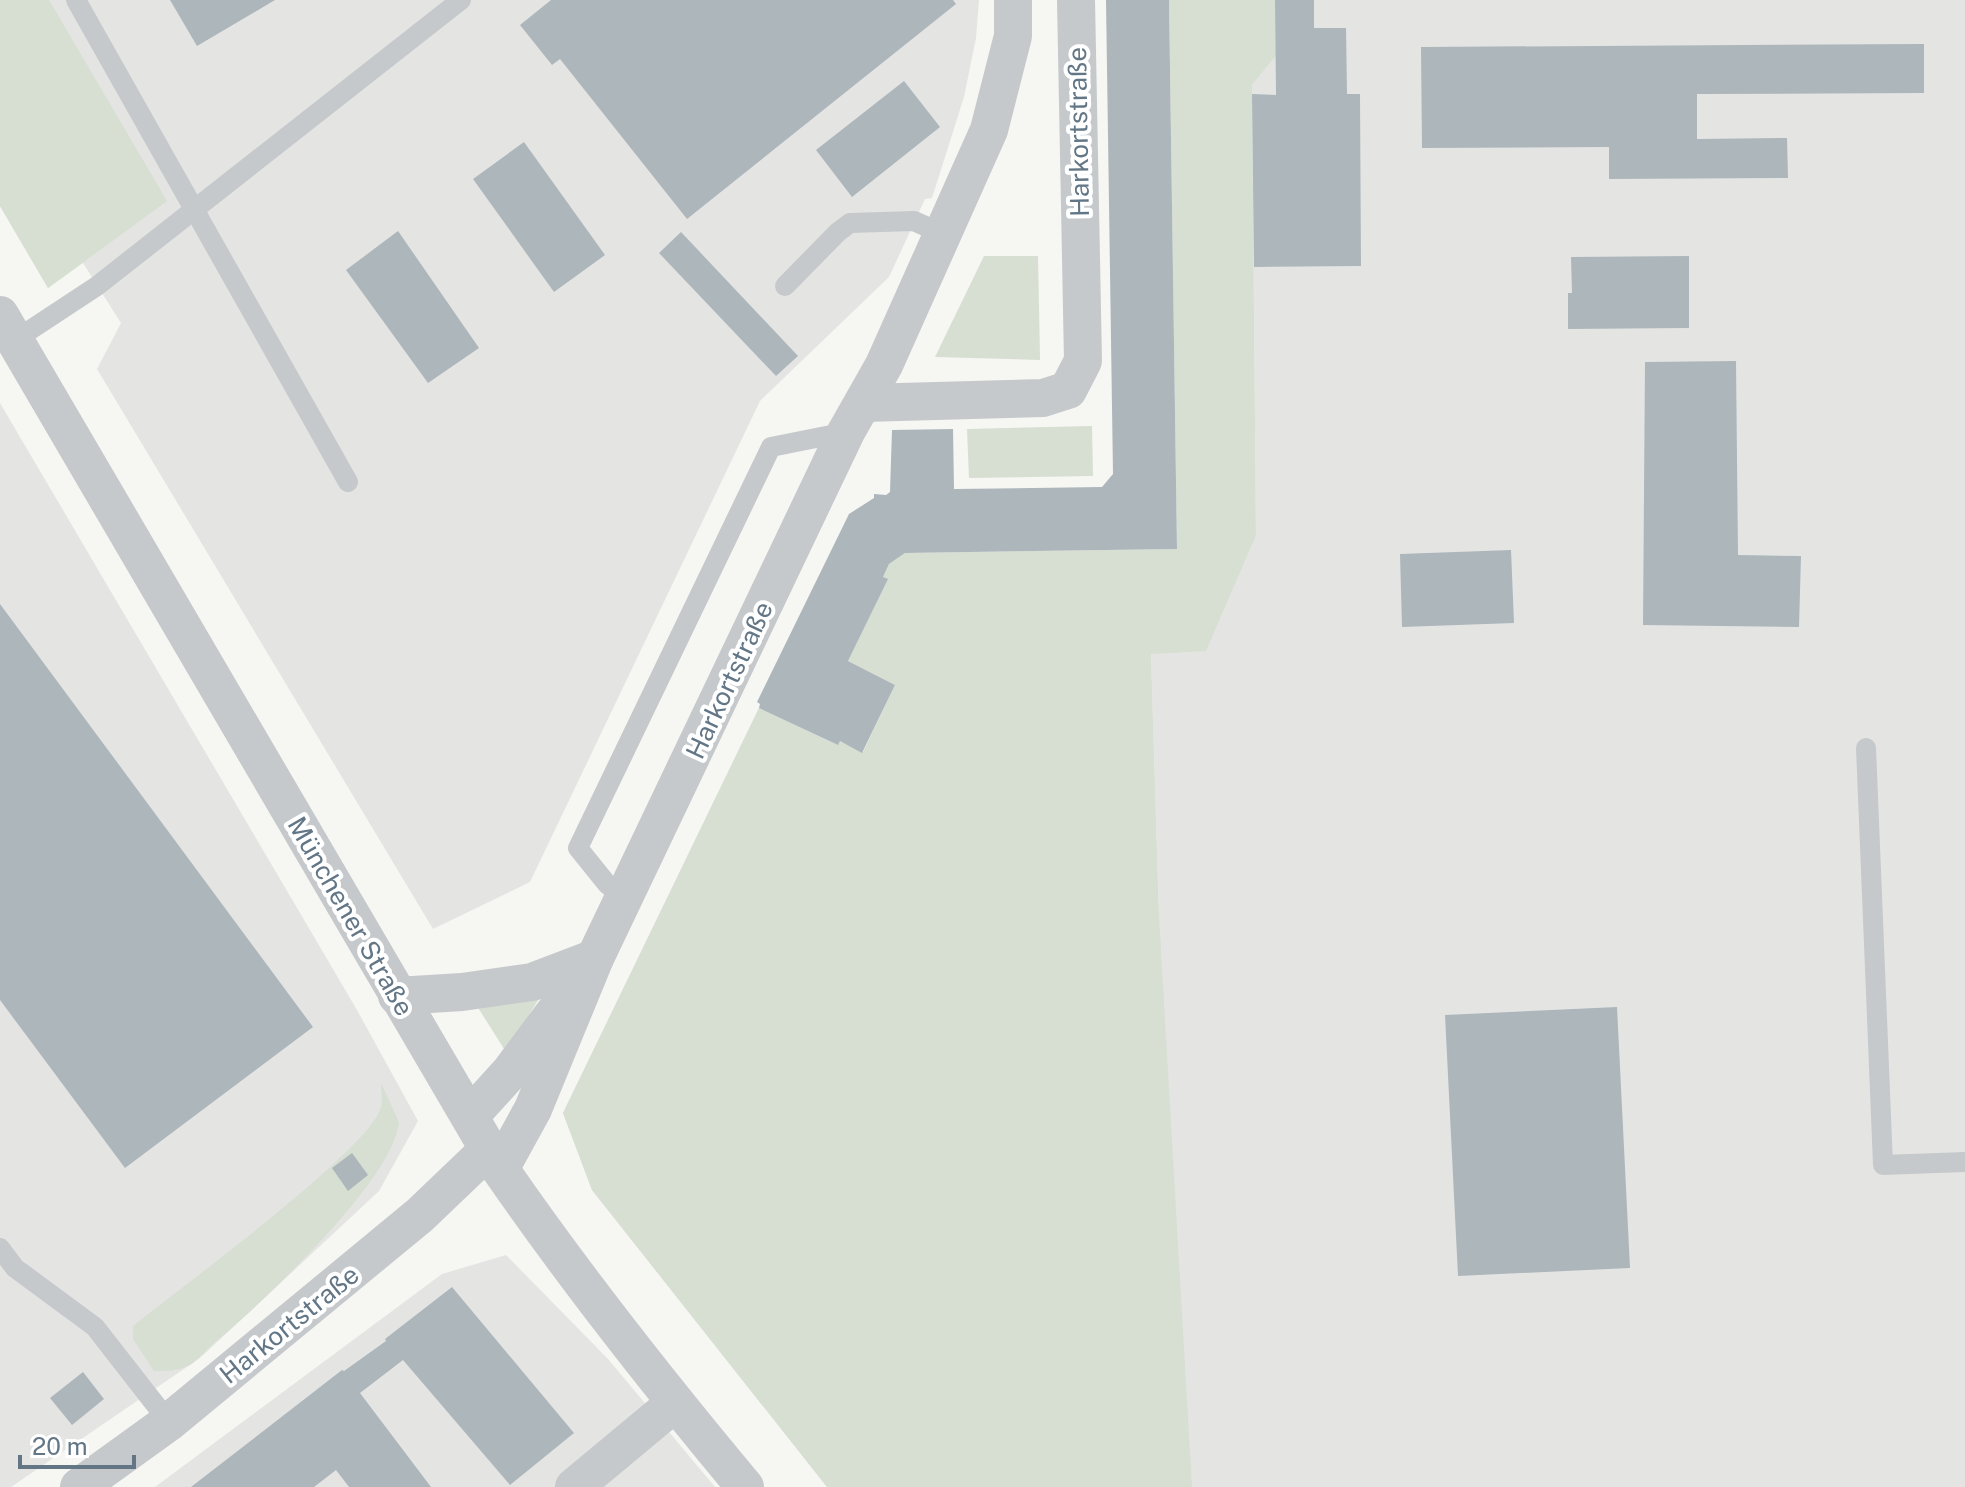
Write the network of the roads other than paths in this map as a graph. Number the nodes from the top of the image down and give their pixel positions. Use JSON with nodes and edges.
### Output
{"nodes":[{"id":1,"x":76,"y":0,"type":"edge"},
{"id":2,"x":461,"y":0,"type":"edge"},
{"id":3,"x":1013,"y":0,"type":"edge"},
{"id":4,"x":1076,"y":0,"type":"edge"},
{"id":5,"x":193,"y":210,"type":"junction"},
{"id":6,"x":943,"y":234,"type":"junction"},
{"id":7,"x":785,"y":286,"type":"dead end"},
{"id":8,"x":7,"y":327,"type":"edge"},
{"id":9,"x":855,"y":417,"type":"junction"},
{"id":10,"x":348,"y":482,"type":"dead end"},
{"id":11,"x":1866,"y":748,"type":"dead end"},
{"id":12,"x":625,"y":898,"type":"junction"},
{"id":13,"x":595,"y":958,"type":"junction"},
{"id":14,"x":397,"y":996,"type":"junction"},
{"id":15,"x":470,"y":1116,"type":"junction"},
{"id":16,"x":495,"y":1159,"type":"junction"},
{"id":17,"x":1965,"y":1162,"type":"edge"},
{"id":18,"x":0,"y":1248,"type":"edge"},
{"id":19,"x":675,"y":1403,"type":"junction"},
{"id":20,"x":169,"y":1422,"type":"junction"},
{"id":21,"x":79,"y":1487,"type":"edge"},
{"id":22,"x":574,"y":1487,"type":"edge"},
{"id":23,"x":745,"y":1487,"type":"edge"}],
"edges":[{"from":1,"to":5,"type":"lane"},
{"from":2,"to":5,"type":"lane"},
{"from":3,"to":6,"type":"street","name":"Harkortstraße"},
{"from":4,"to":9,"type":"street","name":"Harkortstraße"},
{"from":5,"to":8,"type":"lane"},
{"from":5,"to":10,"type":"lane"},
{"from":6,"to":7,"type":"lane"},
{"from":6,"to":9,"type":"street","name":"Harkortstraße"},
{"from":8,"to":14,"type":"street","name":"Münchener Straße"},
{"from":9,"to":12,"type":"street","name":"Harkortstraße"},
{"from":9,"to":12,"type":"lane"},
{"from":11,"to":17,"type":"lane"},
{"from":12,"to":13,"type":"street","name":"Harkortstraße"},
{"from":13,"to":14,"type":"street"},
{"from":13,"to":15,"type":"street","name":"Harkortstraße"},
{"from":13,"to":16,"type":"street","name":"Harkortstraße"},
{"from":14,"to":15,"type":"street","name":"Münchener Straße"},
{"from":15,"to":16,"type":"street","name":"Münchener Straße"},
{"from":16,"to":19,"type":"street","name":"Münchener Straße"},
{"from":16,"to":20,"type":"street","name":"Harkortstraße"},
{"from":18,"to":20,"type":"lane"},
{"from":19,"to":22,"type":"street"},
{"from":19,"to":23,"type":"street","name":"Münchener Straße"},
{"from":20,"to":21,"type":"street","name":"Harkortstraße"}]}
